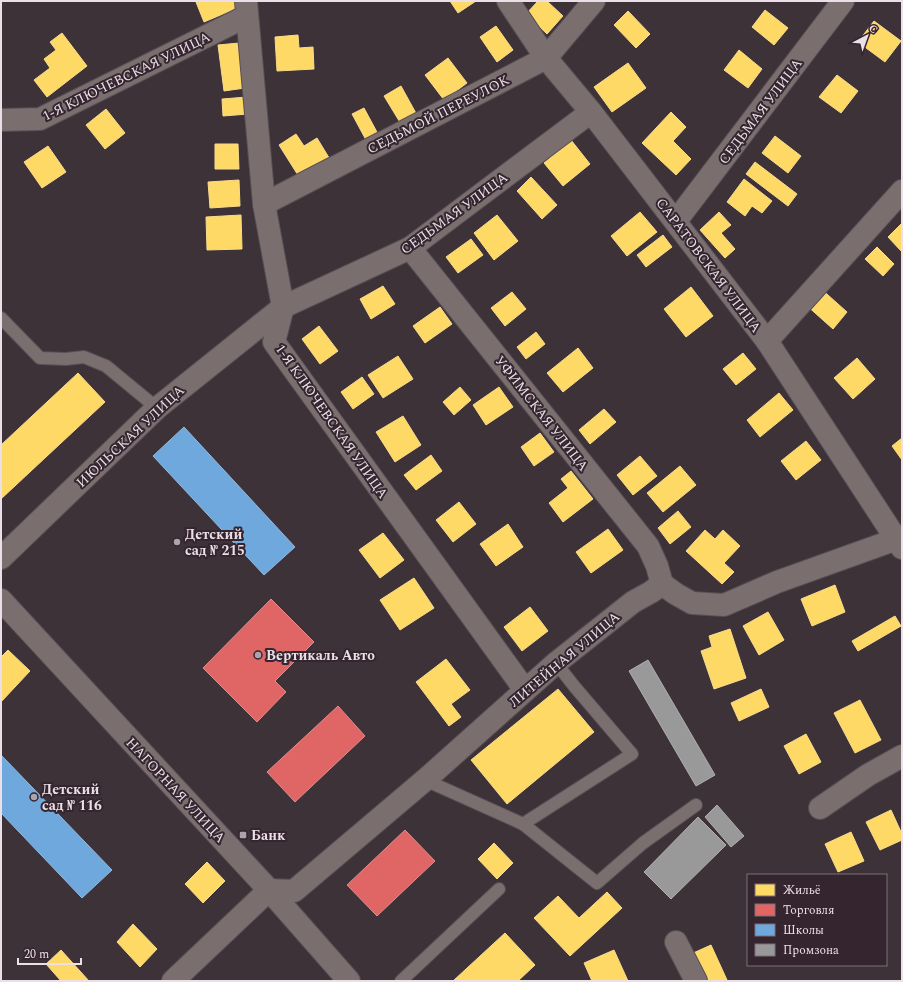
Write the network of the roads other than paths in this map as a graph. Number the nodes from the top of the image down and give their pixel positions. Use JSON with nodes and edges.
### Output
{"nodes":[{"id":1,"x":508,"y":1,"type":"edge"},
{"id":2,"x":594,"y":1,"type":"edge"},
{"id":3,"x":843,"y":1,"type":"edge"},
{"id":4,"x":246,"y":8,"type":"edge"},
{"id":5,"x":546,"y":58,"type":"junction"},
{"id":6,"x":591,"y":112,"type":"junction"},
{"id":7,"x":1,"y":120,"type":"edge"},
{"id":8,"x":902,"y":191,"type":"edge"},
{"id":9,"x":264,"y":204,"type":"junction"},
{"id":10,"x":676,"y":221,"type":"junction"},
{"id":11,"x":410,"y":248,"type":"junction"},
{"id":12,"x":283,"y":307,"type":"junction"},
{"id":13,"x":1,"y":318,"type":"edge"},
{"id":14,"x":767,"y":341,"type":"junction"},
{"id":15,"x":157,"y":408,"type":"junction"},
{"id":16,"x":900,"y":542,"type":"edge"},
{"id":17,"x":1,"y":558,"type":"edge"},
{"id":18,"x":662,"y":584,"type":"junction"},
{"id":19,"x":1,"y":600,"type":"edge"},
{"id":20,"x":556,"y":663,"type":"junction"},
{"id":21,"x":525,"y":690,"type":"junction"},
{"id":22,"x":902,"y":756,"type":"edge"},
{"id":23,"x":425,"y":780,"type":"junction"},
{"id":24,"x":696,"y":805,"type":"dead end"},
{"id":25,"x":820,"y":808,"type":"dead end"},
{"id":26,"x":523,"y":824,"type":"junction"},
{"id":27,"x":499,"y":889,"type":"dead end"},
{"id":28,"x":269,"y":890,"type":"junction"},
{"id":29,"x":676,"y":942,"type":"dead end"},
{"id":30,"x":174,"y":981,"type":"edge"},
{"id":31,"x":349,"y":981,"type":"edge"},
{"id":32,"x":401,"y":981,"type":"edge"},
{"id":33,"x":696,"y":981,"type":"edge"}],
"edges":[{"from":1,"to":5,"type":"street","name":"САРАТОВСКАЯ УЛИЦА"},
{"from":2,"to":5,"type":"street","name":"СЕДЬМОЙ ПЕРЕУЛОК"},
{"from":3,"to":10,"type":"street","name":"СЕДЬМАЯ УЛИЦА"},
{"from":4,"to":7,"type":"street","name":"1-Я КЛЮЧЕВСКАЯ УЛИЦА"},
{"from":4,"to":9,"type":"street","name":"1-Я КЛЮЧЕВСКАЯ УЛИЦА"},
{"from":5,"to":6,"type":"street","name":"САРАТОВСКАЯ УЛИЦА"},
{"from":5,"to":9,"type":"street","name":"СЕДЬМОЙ ПЕРЕУЛОК"},
{"from":6,"to":10,"type":"street","name":"САРАТОВСКАЯ УЛИЦА"},
{"from":6,"to":11,"type":"street","name":"СЕДЬМАЯ УЛИЦА"},
{"from":8,"to":14,"type":"street"},
{"from":9,"to":12,"type":"street","name":"1-Я КЛЮЧЕВСКАЯ УЛИЦА"},
{"from":10,"to":14,"type":"street","name":"САРАТОВСКАЯ УЛИЦА"},
{"from":11,"to":12,"type":"street","name":"СЕДЬМАЯ УЛИЦА"},
{"from":11,"to":18,"type":"street","name":"УФИМСКАЯ УЛИЦА"},
{"from":12,"to":15,"type":"street","name":"ИЮЛЬСКАЯ УЛИЦА"},
{"from":12,"to":21,"type":"street","name":"1-Я КЛЮЧЕВСКАЯ УЛИЦА"},
{"from":13,"to":15,"type":"lane"},
{"from":14,"to":16,"type":"street","name":"САРАТОВСКАЯ УЛИЦА"},
{"from":15,"to":17,"type":"street","name":"ИЮЛЬСКАЯ УЛИЦА"},
{"from":16,"to":18,"type":"street"},
{"from":18,"to":20,"type":"street","name":"ЛИТЕЙНАЯ УЛИЦА"},
{"from":19,"to":28,"type":"street","name":"НАГОРНАЯ УЛИЦА"},
{"from":20,"to":21,"type":"street","name":"ЛИТЕЙНАЯ УЛИЦА"},
{"from":20,"to":26,"type":"lane"},
{"from":21,"to":23,"type":"street","name":"ЛИТЕЙНАЯ УЛИЦА"},
{"from":22,"to":25,"type":"street"},
{"from":23,"to":26,"type":"lane"},
{"from":23,"to":28,"type":"street","name":"ЛИТЕЙНАЯ УЛИЦА"},
{"from":24,"to":26,"type":"lane"},
{"from":27,"to":32,"type":"lane"},
{"from":28,"to":30,"type":"street"},
{"from":28,"to":31,"type":"street","name":"НАГОРНАЯ УЛИЦА"},
{"from":29,"to":33,"type":"street"}]}
